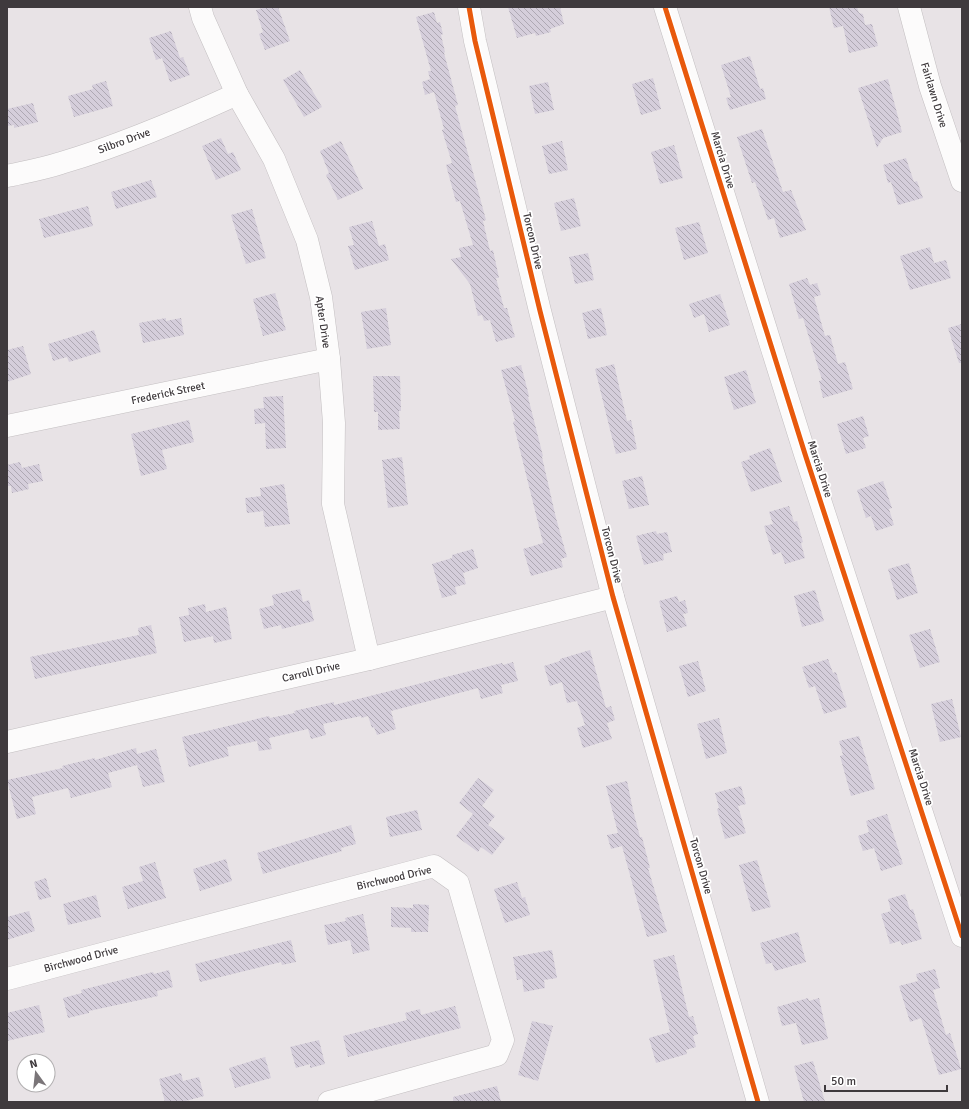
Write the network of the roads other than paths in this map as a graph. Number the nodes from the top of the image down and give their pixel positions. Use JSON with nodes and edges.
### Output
{"nodes":[{"id":1,"x":200,"y":7,"type":"edge"},
{"id":2,"x":469,"y":7,"type":"edge"},
{"id":3,"x":665,"y":7,"type":"edge"},
{"id":4,"x":909,"y":7,"type":"edge"},
{"id":5,"x":237,"y":94,"type":"junction"},
{"id":6,"x":7,"y":176,"type":"edge"},
{"id":7,"x":962,"y":181,"type":"edge"},
{"id":8,"x":329,"y":359,"type":"junction"},
{"id":9,"x":7,"y":426,"type":"edge"},
{"id":10,"x":613,"y":597,"type":"junction"},
{"id":11,"x":369,"y":659,"type":"junction"},
{"id":12,"x":7,"y":742,"type":"edge"},
{"id":13,"x":962,"y":936,"type":"edge"},
{"id":14,"x":7,"y":979,"type":"edge"},
{"id":15,"x":329,"y":1102,"type":"edge"},
{"id":16,"x":758,"y":1102,"type":"edge"}],
"edges":[{"from":1,"to":5,"type":"street","name":"Apter Drive"},
{"from":2,"to":10,"type":"street","name":"Torcon Drive"},
{"from":3,"to":13,"type":"street","name":"Marcia Drive"},
{"from":4,"to":7,"type":"street","name":"Fairlawn Drive"},
{"from":5,"to":6,"type":"street","name":"Silbro Drive"},
{"from":5,"to":8,"type":"street","name":"Apter Drive"},
{"from":8,"to":9,"type":"street","name":"Frederick Street"},
{"from":8,"to":11,"type":"street","name":"Apter Drive"},
{"from":10,"to":11,"type":"street","name":"Carroll Drive"},
{"from":10,"to":16,"type":"street","name":"Torcon Drive"},
{"from":11,"to":12,"type":"street","name":"Carroll Drive"},
{"from":14,"to":15,"type":"street","name":"Birchwood Drive"}]}
